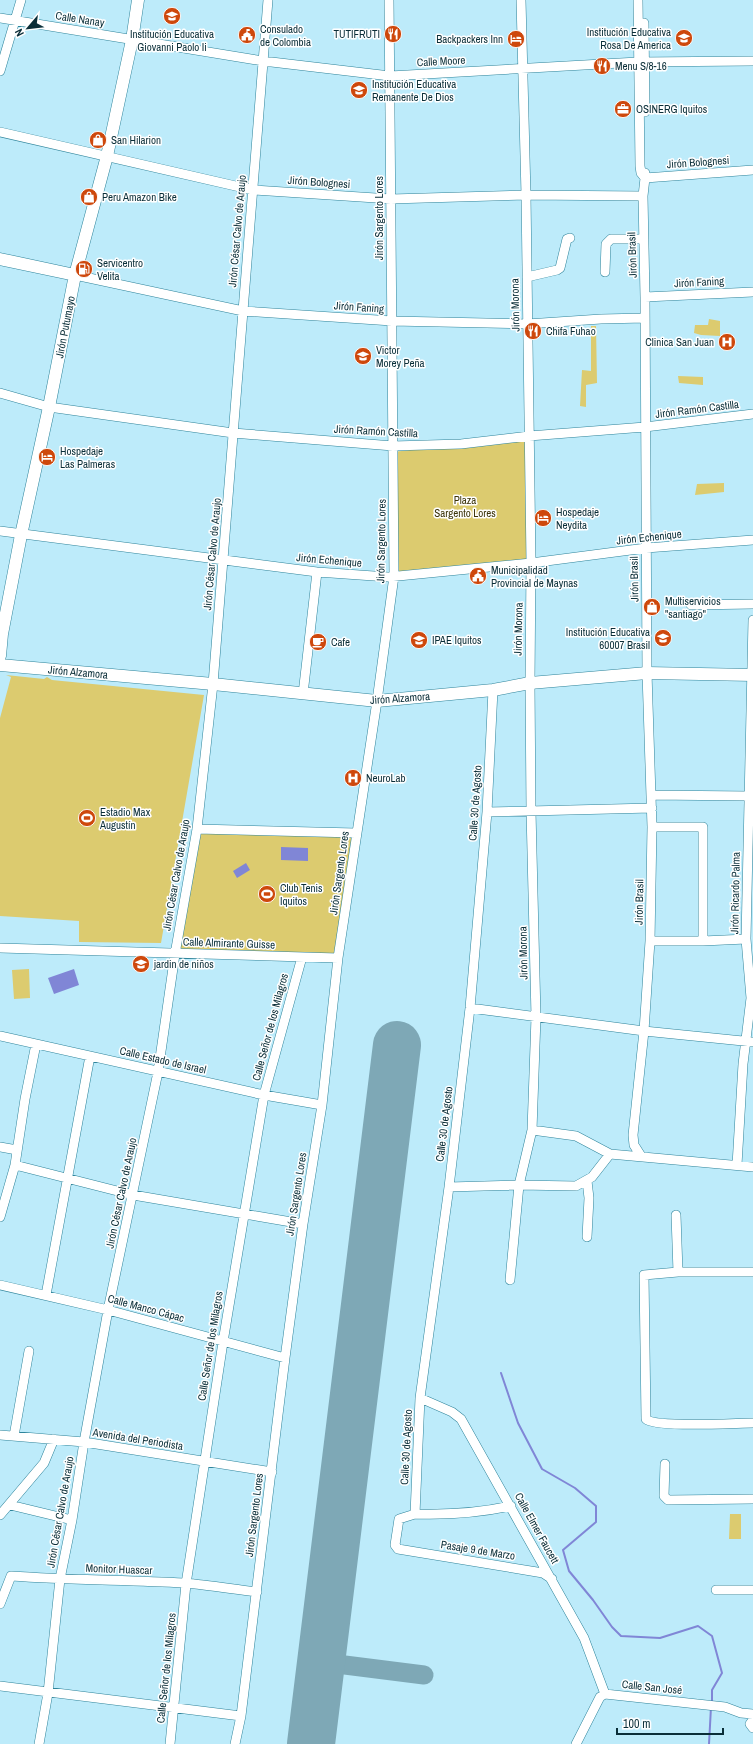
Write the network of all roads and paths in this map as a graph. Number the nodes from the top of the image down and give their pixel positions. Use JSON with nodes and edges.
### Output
{"nodes":[{"id":1,"x":20,"y":0,"type":"edge"},
{"id":2,"x":138,"y":0,"type":"edge"},
{"id":3,"x":268,"y":0,"type":"edge"},
{"id":4,"x":389,"y":0,"type":"edge"},
{"id":5,"x":521,"y":0,"type":"edge"},
{"id":6,"x":641,"y":2,"type":"edge"},
{"id":7,"x":0,"y":18,"type":"edge"},
{"id":8,"x":14,"y":20,"type":"junction"},
{"id":9,"x":132,"y":40,"type":"junction"},
{"id":10,"x":263,"y":61,"type":"junction"},
{"id":11,"x":753,"y":61,"type":"edge"},
{"id":12,"x":641,"y":62,"type":"junction"},
{"id":13,"x":523,"y":68,"type":"junction"},
{"id":14,"x":0,"y":71,"type":"edge"},
{"id":15,"x":390,"y":76,"type":"junction"},
{"id":16,"x":0,"y":132,"type":"edge"},
{"id":17,"x":107,"y":156,"type":"junction"},
{"id":18,"x":753,"y":170,"type":"edge"},
{"id":19,"x":645,"y":178,"type":"junction"},
{"id":20,"x":253,"y":190,"type":"junction"},
{"id":21,"x":526,"y":195,"type":"junction"},
{"id":22,"x":643,"y":196,"type":"junction"},
{"id":23,"x":391,"y":199,"type":"junction"},
{"id":24,"x":570,"y":238,"type":"dead end"},
{"id":25,"x":644,"y":239,"type":"junction"},
{"id":26,"x":0,"y":259,"type":"edge"},
{"id":27,"x":605,"y":272,"type":"dead end"},
{"id":28,"x":76,"y":275,"type":"junction"},
{"id":29,"x":527,"y":278,"type":"junction"},
{"id":30,"x":753,"y":292,"type":"edge"},
{"id":31,"x":645,"y":297,"type":"junction"},
{"id":32,"x":243,"y":311,"type":"junction"},
{"id":33,"x":645,"y":318,"type":"junction"},
{"id":34,"x":392,"y":321,"type":"junction"},
{"id":35,"x":527,"y":324,"type":"junction"},
{"id":36,"x":0,"y":393,"type":"edge"},
{"id":37,"x":49,"y":406,"type":"junction"},
{"id":38,"x":753,"y":414,"type":"edge"},
{"id":39,"x":645,"y":427,"type":"junction"},
{"id":40,"x":233,"y":433,"type":"junction"},
{"id":41,"x":529,"y":436,"type":"junction"},
{"id":42,"x":393,"y":446,"type":"junction"},
{"id":43,"x":0,"y":531,"type":"edge"},
{"id":44,"x":21,"y":535,"type":"junction"},
{"id":45,"x":753,"y":540,"type":"edge"},
{"id":46,"x":646,"y":548,"type":"junction"},
{"id":47,"x":223,"y":559,"type":"junction"},
{"id":48,"x":531,"y":563,"type":"junction"},
{"id":49,"x":317,"y":572,"type":"junction"},
{"id":50,"x":394,"y":576,"type":"junction"},
{"id":51,"x":753,"y":604,"type":"edge"},
{"id":52,"x":691,"y":605,"type":"dead end"},
{"id":53,"x":753,"y":620,"type":"edge"},
{"id":54,"x":0,"y":656,"type":"edge"},
{"id":55,"x":0,"y":664,"type":"edge"},
{"id":56,"x":647,"y":674,"type":"junction"},
{"id":57,"x":753,"y":675,"type":"edge"},
{"id":58,"x":530,"y":683,"type":"junction"},
{"id":59,"x":213,"y":684,"type":"junction"},
{"id":60,"x":493,"y":690,"type":"junction"},
{"id":61,"x":303,"y":694,"type":"junction"},
{"id":62,"x":377,"y":701,"type":"junction"},
{"id":63,"x":651,"y":795,"type":"junction"},
{"id":64,"x":749,"y":796,"type":"junction"},
{"id":65,"x":652,"y":808,"type":"junction"},
{"id":66,"x":531,"y":810,"type":"junction"},
{"id":67,"x":487,"y":812,"type":"junction"},
{"id":68,"x":652,"y":827,"type":"junction"},
{"id":69,"x":197,"y":828,"type":"junction"},
{"id":70,"x":356,"y":833,"type":"junction"},
{"id":71,"x":746,"y":939,"type":"junction"},
{"id":72,"x":650,"y":941,"type":"junction"},
{"id":73,"x":703,"y":941,"type":"junction"},
{"id":74,"x":0,"y":948,"type":"edge"},
{"id":75,"x":175,"y":954,"type":"junction"},
{"id":76,"x":302,"y":957,"type":"junction"},
{"id":77,"x":338,"y":958,"type":"junction"},
{"id":78,"x":752,"y":997,"type":"edge"},
{"id":79,"x":470,"y":1008,"type":"junction"},
{"id":80,"x":536,"y":1017,"type":"junction"},
{"id":81,"x":644,"y":1031,"type":"junction"},
{"id":82,"x":0,"y":1036,"type":"edge"},
{"id":83,"x":750,"y":1042,"type":"edge"},
{"id":84,"x":36,"y":1044,"type":"junction"},
{"id":85,"x":90,"y":1056,"type":"junction"},
{"id":86,"x":158,"y":1072,"type":"junction"},
{"id":87,"x":264,"y":1095,"type":"junction"},
{"id":88,"x":322,"y":1105,"type":"junction"},
{"id":89,"x":532,"y":1130,"type":"junction"},
{"id":90,"x":634,"y":1145,"type":"junction"},
{"id":91,"x":0,"y":1147,"type":"edge"},
{"id":92,"x":17,"y":1150,"type":"junction"},
{"id":93,"x":614,"y":1154,"type":"junction"},
{"id":94,"x":641,"y":1156,"type":"junction"},
{"id":95,"x":15,"y":1165,"type":"junction"},
{"id":96,"x":737,"y":1165,"type":"junction"},
{"id":97,"x":753,"y":1167,"type":"edge"},
{"id":98,"x":67,"y":1178,"type":"junction"},
{"id":99,"x":587,"y":1181,"type":"junction"},
{"id":100,"x":519,"y":1185,"type":"junction"},
{"id":101,"x":449,"y":1187,"type":"junction"},
{"id":102,"x":133,"y":1195,"type":"junction"},
{"id":103,"x":245,"y":1215,"type":"junction"},
{"id":104,"x":676,"y":1215,"type":"dead end"},
{"id":105,"x":0,"y":1217,"type":"edge"},
{"id":106,"x":303,"y":1224,"type":"junction"},
{"id":107,"x":587,"y":1237,"type":"dead end"},
{"id":108,"x":678,"y":1272,"type":"junction"},
{"id":109,"x":753,"y":1272,"type":"edge"},
{"id":110,"x":510,"y":1280,"type":"dead end"},
{"id":111,"x":0,"y":1285,"type":"edge"},
{"id":112,"x":46,"y":1295,"type":"junction"},
{"id":113,"x":108,"y":1310,"type":"junction"},
{"id":114,"x":222,"y":1342,"type":"junction"},
{"id":115,"x":28,"y":1351,"type":"dead end"},
{"id":116,"x":285,"y":1358,"type":"junction"},
{"id":117,"x":420,"y":1398,"type":"junction"},
{"id":118,"x":753,"y":1423,"type":"edge"},
{"id":119,"x":0,"y":1435,"type":"edge"},
{"id":120,"x":14,"y":1436,"type":"junction"},
{"id":121,"x":54,"y":1439,"type":"junction"},
{"id":122,"x":84,"y":1442,"type":"junction"},
{"id":123,"x":204,"y":1462,"type":"junction"},
{"id":124,"x":665,"y":1464,"type":"dead end"},
{"id":125,"x":272,"y":1472,"type":"junction"},
{"id":126,"x":753,"y":1499,"type":"edge"},
{"id":127,"x":10,"y":1505,"type":"junction"},
{"id":128,"x":510,"y":1506,"type":"junction"},
{"id":129,"x":415,"y":1514,"type":"junction"},
{"id":130,"x":0,"y":1515,"type":"edge"},
{"id":131,"x":72,"y":1520,"type":"junction"},
{"id":132,"x":60,"y":1579,"type":"junction"},
{"id":133,"x":552,"y":1579,"type":"junction"},
{"id":134,"x":186,"y":1584,"type":"junction"},
{"id":135,"x":716,"y":1590,"type":"dead end"},
{"id":136,"x":753,"y":1590,"type":"edge"},
{"id":137,"x":257,"y":1592,"type":"junction"},
{"id":138,"x":0,"y":1604,"type":"edge"},
{"id":139,"x":0,"y":1686,"type":"edge"},
{"id":140,"x":48,"y":1693,"type":"junction"},
{"id":141,"x":605,"y":1694,"type":"junction"},
{"id":142,"x":174,"y":1708,"type":"junction"},
{"id":143,"x":753,"y":1714,"type":"edge"},
{"id":144,"x":240,"y":1716,"type":"junction"},
{"id":145,"x":753,"y":1720,"type":"edge"},
{"id":146,"x":753,"y":1728,"type":"edge"},
{"id":147,"x":40,"y":1744,"type":"edge"},
{"id":148,"x":170,"y":1744,"type":"edge"},
{"id":149,"x":235,"y":1744,"type":"edge"},
{"id":150,"x":576,"y":1744,"type":"edge"}],
"edges":[{"from":1,"to":8,"type":"street"},
{"from":2,"to":9,"type":"street","name":"Jirón Putumayo"},
{"from":3,"to":10,"type":"street","name":"Jirón César Calvo de Araujo"},
{"from":4,"to":15,"type":"street","name":"Jirón Sargento Lores"},
{"from":5,"to":13,"type":"street","name":"Jirón Morona"},
{"from":6,"to":12,"type":"street"},
{"from":7,"to":8,"type":"street","name":"Calle Nanay"},
{"from":8,"to":9,"type":"street","name":"Calle Nanay"},
{"from":8,"to":14,"type":"street"},
{"from":9,"to":10,"type":"street","name":"Calle Moore"},
{"from":9,"to":17,"type":"street","name":"Jirón Putumayo"},
{"from":10,"to":15,"type":"street","name":"Calle Moore"},
{"from":10,"to":20,"type":"street","name":"Jirón César Calvo de Araujo"},
{"from":11,"to":12,"type":"street","name":"Calle Moore"},
{"from":12,"to":13,"type":"street","name":"Calle Moore"},
{"from":12,"to":19,"type":"street","name":"Jirón Brasil"},
{"from":13,"to":15,"type":"street","name":"Calle Moore"},
{"from":13,"to":21,"type":"street","name":"Jirón Morona"},
{"from":15,"to":23,"type":"street","name":"Jirón Sargento Lores"},
{"from":16,"to":17,"type":"street","name":"Jirón Bolognesi"},
{"from":17,"to":20,"type":"street","name":"Jirón Bolognesi"},
{"from":17,"to":28,"type":"street","name":"Jirón Putumayo"},
{"from":18,"to":19,"type":"street","name":"Jirón Bolognesi"},
{"from":19,"to":22,"type":"street","name":"Jirón Brasil"},
{"from":20,"to":23,"type":"street","name":"Jirón Bolognesi"},
{"from":20,"to":32,"type":"street","name":"Jirón César Calvo de Araujo"},
{"from":21,"to":22,"type":"street","name":"Jirón Bolognesi"},
{"from":21,"to":23,"type":"street","name":"Jirón Bolognesi"},
{"from":21,"to":29,"type":"street","name":"Jirón Morona"},
{"from":22,"to":25,"type":"street","name":"Jirón Brasil"},
{"from":23,"to":34,"type":"street","name":"Jirón Sargento Lores"},
{"from":24,"to":29,"type":"street"},
{"from":25,"to":27,"type":"street"},
{"from":25,"to":31,"type":"street","name":"Jirón Brasil"},
{"from":26,"to":28,"type":"street"},
{"from":28,"to":32,"type":"street","name":"Jirón Faning"},
{"from":28,"to":37,"type":"street","name":"Jirón Putumayo"},
{"from":29,"to":35,"type":"street","name":"Jirón Morona"},
{"from":30,"to":31,"type":"street","name":"Jirón Faning"},
{"from":31,"to":33,"type":"street","name":"Jirón Brasil"},
{"from":32,"to":34,"type":"street","name":"Jirón Faning"},
{"from":32,"to":40,"type":"street","name":"Jirón César Calvo de Araujo"},
{"from":33,"to":35,"type":"street","name":"Jirón Faning"},
{"from":33,"to":39,"type":"street","name":"Jirón Brasil"},
{"from":34,"to":35,"type":"street","name":"Jirón Faning"},
{"from":34,"to":42,"type":"street","name":"Jirón Sargento Lores"},
{"from":35,"to":41,"type":"street","name":"Jirón Morona"},
{"from":36,"to":37,"type":"street","name":"Jirón Ramón Castilla"},
{"from":37,"to":40,"type":"street","name":"Jirón Ramón Castilla"},
{"from":37,"to":44,"type":"street","name":"Jirón Putumayo"},
{"from":38,"to":39,"type":"street","name":"Jirón Ramón Castilla"},
{"from":39,"to":41,"type":"street","name":"Jirón Ramón Castilla"},
{"from":39,"to":46,"type":"street","name":"Jirón Brasil"},
{"from":40,"to":42,"type":"street","name":"Jirón Ramón Castilla"},
{"from":40,"to":47,"type":"street","name":"Jirón César Calvo de Araujo"},
{"from":41,"to":42,"type":"street","name":"Jirón Ramón Castilla"},
{"from":41,"to":48,"type":"street","name":"Jirón Morona"},
{"from":42,"to":50,"type":"street","name":"Jirón Sargento Lores"},
{"from":43,"to":44,"type":"street","name":"Jirón Echenique"},
{"from":44,"to":47,"type":"street","name":"Jirón Echenique"},
{"from":44,"to":54,"type":"street","name":"Jirón Putumayo"},
{"from":45,"to":46,"type":"street","name":"Jirón Echenique"},
{"from":46,"to":48,"type":"street","name":"Jirón Echenique"},
{"from":46,"to":56,"type":"street","name":"Jirón Brasil"},
{"from":47,"to":49,"type":"street","name":"Jirón Echenique"},
{"from":47,"to":59,"type":"street","name":"Jirón César Calvo de Araujo"},
{"from":48,"to":50,"type":"street","name":"Jirón Echenique"},
{"from":48,"to":58,"type":"street","name":"Jirón Morona"},
{"from":49,"to":50,"type":"street","name":"Jirón Echenique"},
{"from":49,"to":61,"type":"street"},
{"from":50,"to":62,"type":"street","name":"Jirón Sargento Lores"},
{"from":51,"to":52,"type":"street"},
{"from":53,"to":57,"type":"street","name":"Jirón Ricardo Palma"},
{"from":55,"to":59,"type":"street","name":"Jirón Alzamora"},
{"from":56,"to":57,"type":"street","name":"Jirón Alzamora"},
{"from":56,"to":58,"type":"street","name":"Jirón Alzamora"},
{"from":56,"to":63,"type":"street","name":"Jirón Brasil"},
{"from":57,"to":64,"type":"street","name":"Jirón Ricardo Palma"},
{"from":58,"to":60,"type":"street","name":"Jirón Alzamora"},
{"from":58,"to":66,"type":"street","name":"Jirón Morona"},
{"from":59,"to":61,"type":"street","name":"Jirón Alzamora"},
{"from":59,"to":69,"type":"street","name":"Jirón César Calvo de Araujo"},
{"from":60,"to":62,"type":"street","name":"Jirón Alzamora"},
{"from":60,"to":67,"type":"street","name":"Calle 30 de Agosto"},
{"from":61,"to":62,"type":"street","name":"Jirón Alzamora"},
{"from":62,"to":70,"type":"street","name":"Jirón Sargento Lores"},
{"from":63,"to":64,"type":"street"},
{"from":63,"to":65,"type":"street","name":"Jirón Brasil"},
{"from":64,"to":71,"type":"street","name":"Jirón Ricardo Palma"},
{"from":65,"to":66,"type":"street"},
{"from":65,"to":68,"type":"street","name":"Jirón Brasil"},
{"from":66,"to":67,"type":"street"},
{"from":66,"to":80,"type":"street","name":"Jirón Morona"},
{"from":67,"to":79,"type":"street","name":"Calle 30 de Agosto"},
{"from":68,"to":72,"type":"street","name":"Jirón Brasil"},
{"from":68,"to":73,"type":"street"},
{"from":69,"to":70,"type":"street"},
{"from":69,"to":75,"type":"street","name":"Jirón César Calvo de Araujo"},
{"from":70,"to":77,"type":"street","name":"Jirón Sargento Lores"},
{"from":71,"to":73,"type":"street"},
{"from":71,"to":78,"type":"street","name":"Jirón Ricardo Palma"},
{"from":72,"to":73,"type":"street"},
{"from":72,"to":81,"type":"street","name":"Jirón Brasil"},
{"from":74,"to":75,"type":"street","name":"Calle Almirante Guisse"},
{"from":75,"to":76,"type":"street","name":"Calle Almirante Guisse"},
{"from":75,"to":86,"type":"street","name":"Jirón César Calvo de Araujo"},
{"from":76,"to":77,"type":"street","name":"Calle Almirante Guisse"},
{"from":76,"to":87,"type":"street","name":"Calle Señor de los Milagros"},
{"from":77,"to":88,"type":"street","name":"Jirón Sargento Lores"},
{"from":78,"to":83,"type":"street","name":"Jirón Ricardo Palma"},
{"from":79,"to":80,"type":"street"},
{"from":79,"to":101,"type":"street","name":"Calle 30 de Agosto"},
{"from":80,"to":81,"type":"street"},
{"from":80,"to":89,"type":"street","name":"Jirón Morona"},
{"from":81,"to":83,"type":"street"},
{"from":81,"to":90,"type":"street","name":"Jirón Brasil"},
{"from":82,"to":84,"type":"street","name":"Calle Estado de Israel"},
{"from":83,"to":96,"type":"street","name":"Jirón Ricardo Palma"},
{"from":84,"to":85,"type":"street","name":"Calle Estado de Israel"},
{"from":84,"to":92,"type":"street"},
{"from":85,"to":86,"type":"street","name":"Calle Estado de Israel"},
{"from":85,"to":98,"type":"street"},
{"from":86,"to":87,"type":"street","name":"Calle Estado de Israel"},
{"from":86,"to":102,"type":"street","name":"Jirón César Calvo de Araujo"},
{"from":87,"to":88,"type":"street","name":"Calle Estado de Israel"},
{"from":87,"to":103,"type":"street","name":"Calle Señor de los Milagros"},
{"from":88,"to":106,"type":"street","name":"Jirón Sargento Lores"},
{"from":89,"to":93,"type":"street"},
{"from":89,"to":100,"type":"street","name":"Jirón Morona"},
{"from":90,"to":93,"type":"street"},
{"from":90,"to":94,"type":"street"},
{"from":91,"to":92,"type":"street"},
{"from":92,"to":95,"type":"street"},
{"from":93,"to":94,"type":"street"},
{"from":93,"to":99,"type":"street"},
{"from":94,"to":96,"type":"street"},
{"from":95,"to":98,"type":"street"},
{"from":95,"to":105,"type":"street"},
{"from":96,"to":97,"type":"street"},
{"from":98,"to":102,"type":"street"},
{"from":98,"to":112,"type":"street"},
{"from":99,"to":100,"type":"street"},
{"from":99,"to":107,"type":"street"},
{"from":100,"to":101,"type":"street"},
{"from":100,"to":110,"type":"street","name":"Jirón Morona"},
{"from":101,"to":117,"type":"street","name":"Calle 30 de Agosto"},
{"from":102,"to":103,"type":"street"},
{"from":102,"to":113,"type":"street","name":"Jirón César Calvo de Araujo"},
{"from":103,"to":106,"type":"street"},
{"from":103,"to":114,"type":"street","name":"Calle Señor de los Milagros"},
{"from":104,"to":108,"type":"street"},
{"from":106,"to":116,"type":"street","name":"Jirón Sargento Lores"},
{"from":108,"to":109,"type":"street"},
{"from":108,"to":118,"type":"street"},
{"from":111,"to":112,"type":"street","name":"Calle Manco Cápac"},
{"from":112,"to":113,"type":"street","name":"Calle Manco Cápac"},
{"from":113,"to":114,"type":"street","name":"Calle Manco Cápac"},
{"from":113,"to":122,"type":"street","name":"Jirón César Calvo de Araujo"},
{"from":114,"to":116,"type":"street","name":"Calle Manco Cápac"},
{"from":114,"to":123,"type":"street","name":"Calle Señor de los Milagros"},
{"from":115,"to":120,"type":"street"},
{"from":116,"to":125,"type":"street","name":"Jirón Sargento Lores"},
{"from":117,"to":128,"type":"street","name":"Calle Elmer Faucett"},
{"from":117,"to":129,"type":"street","name":"Calle 30 de Agosto"},
{"from":119,"to":120,"type":"street","name":"Avenida del Periodista"},
{"from":120,"to":121,"type":"street","name":"Avenida del Periodista"},
{"from":121,"to":122,"type":"street","name":"Avenida del Periodista"},
{"from":121,"to":127,"type":"street"},
{"from":122,"to":123,"type":"street","name":"Avenida del Periodista"},
{"from":122,"to":131,"type":"street","name":"Jirón César Calvo de Araujo"},
{"from":123,"to":125,"type":"street","name":"Avenida del Periodista"},
{"from":123,"to":134,"type":"street","name":"Calle Señor de los Milagros"},
{"from":124,"to":126,"type":"street"},
{"from":125,"to":137,"type":"street","name":"Jirón Sargento Lores"},
{"from":127,"to":130,"type":"street"},
{"from":127,"to":131,"type":"street"},
{"from":128,"to":129,"type":"street"},
{"from":128,"to":133,"type":"street","name":"Calle Elmer Faucett"},
{"from":129,"to":133,"type":"street","name":"Pasaje 9 de Marzo"},
{"from":131,"to":132,"type":"street","name":"Jirón César Calvo de Araujo"},
{"from":132,"to":134,"type":"street","name":"Monitor Huascar"},
{"from":132,"to":138,"type":"street","name":"Monitor Huascar"},
{"from":132,"to":140,"type":"street","name":"Jirón César Calvo de Araujo"},
{"from":133,"to":141,"type":"street","name":"Calle Elmer Faucett"},
{"from":134,"to":137,"type":"street","name":"Monitor Huascar"},
{"from":134,"to":142,"type":"street","name":"Calle Señor de los Milagros"},
{"from":135,"to":136,"type":"street"},
{"from":137,"to":144,"type":"street","name":"Jirón Sargento Lores"},
{"from":139,"to":140,"type":"street"},
{"from":140,"to":142,"type":"street"},
{"from":140,"to":147,"type":"street","name":"Jirón César Calvo de Araujo"},
{"from":141,"to":143,"type":"street","name":"Calle San José"},
{"from":141,"to":150,"type":"street","name":"Calle San José"},
{"from":142,"to":144,"type":"street"},
{"from":142,"to":148,"type":"street","name":"Calle Señor de los Milagros"},
{"from":144,"to":149,"type":"street","name":"Jirón Sargento Lores"},
{"from":145,"to":146,"type":"street"}]}
